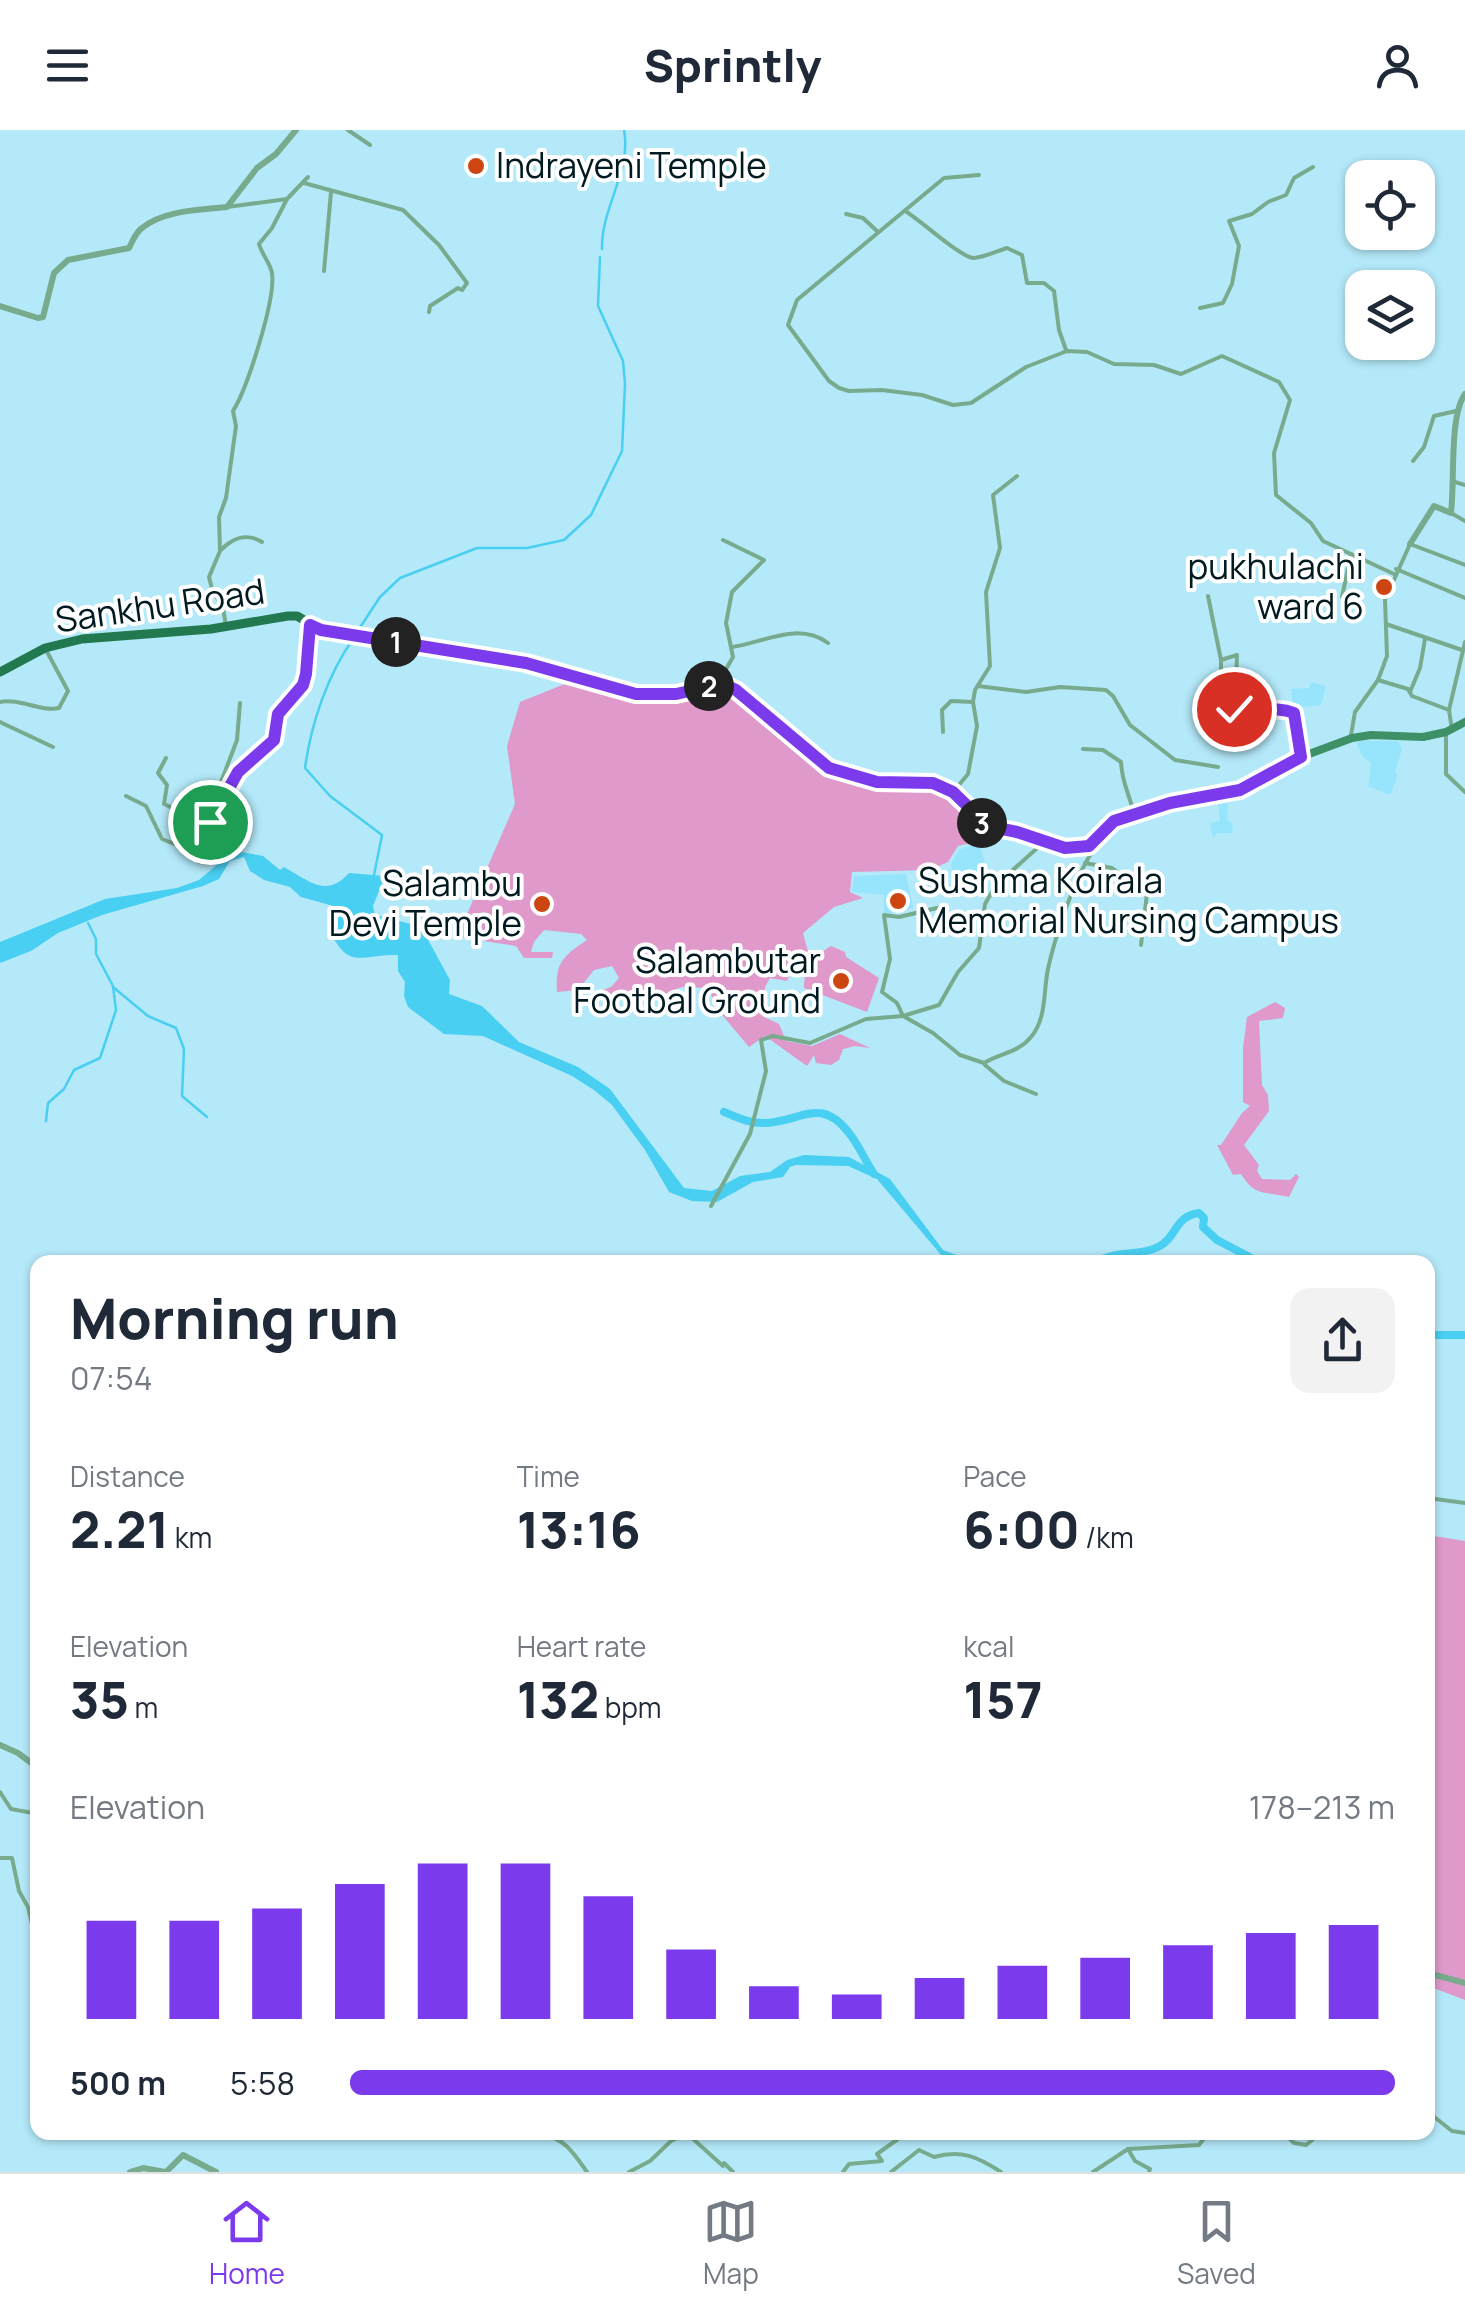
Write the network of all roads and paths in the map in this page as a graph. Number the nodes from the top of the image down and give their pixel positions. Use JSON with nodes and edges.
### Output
{"nodes":[{"id":1,"x":296,"y":130,"type":"edge"},
{"id":2,"x":348,"y":130,"type":"edge"},
{"id":3,"x":370,"y":144,"type":"dead end"},
{"id":4,"x":1314,"y":167,"type":"dead end"},
{"id":5,"x":979,"y":176,"type":"dead end"},
{"id":6,"x":331,"y":192,"type":"junction"},
{"id":7,"x":287,"y":199,"type":"junction"},
{"id":8,"x":227,"y":207,"type":"junction"},
{"id":9,"x":905,"y":211,"type":"junction"},
{"id":10,"x":846,"y":214,"type":"dead end"},
{"id":11,"x":878,"y":232,"type":"junction"},
{"id":12,"x":324,"y":271,"type":"dead end"},
{"id":13,"x":0,"y":306,"type":"edge"},
{"id":14,"x":1200,"y":308,"type":"dead end"},
{"id":15,"x":429,"y":312,"type":"dead end"},
{"id":16,"x":1067,"y":351,"type":"junction"},
{"id":17,"x":1465,"y":394,"type":"edge"},
{"id":18,"x":1456,"y":411,"type":"junction"},
{"id":19,"x":1460,"y":448,"type":"edge"},
{"id":20,"x":1413,"y":461,"type":"dead end"},
{"id":21,"x":1017,"y":476,"type":"dead end"},
{"id":22,"x":1455,"y":482,"type":"junction"},
{"id":23,"x":1465,"y":485,"type":"edge"},
{"id":24,"x":1450,"y":512,"type":"junction"},
{"id":25,"x":1465,"y":521,"type":"edge"},
{"id":26,"x":722,"y":540,"type":"dead end"},
{"id":27,"x":262,"y":542,"type":"dead end"},
{"id":28,"x":1410,"y":544,"type":"junction"},
{"id":29,"x":220,"y":551,"type":"junction"},
{"id":30,"x":1351,"y":554,"type":"junction"},
{"id":31,"x":1465,"y":565,"type":"edge"},
{"id":32,"x":1395,"y":572,"type":"junction"},
{"id":33,"x":1208,"y":596,"type":"dead end"},
{"id":34,"x":1342,"y":597,"type":"dead end"},
{"id":35,"x":1465,"y":598,"type":"edge"},
{"id":36,"x":1386,"y":624,"type":"junction"},
{"id":37,"x":310,"y":625,"type":"junction"},
{"id":38,"x":226,"y":626,"type":"junction"},
{"id":39,"x":1426,"y":638,"type":"junction"},
{"id":40,"x":1465,"y":642,"type":"edge"},
{"id":41,"x":828,"y":643,"type":"dead end"},
{"id":42,"x":732,"y":647,"type":"junction"},
{"id":43,"x":45,"y":648,"type":"junction"},
{"id":44,"x":1462,"y":650,"type":"junction"},
{"id":45,"x":1221,"y":660,"type":"junction"},
{"id":46,"x":0,"y":672,"type":"edge"},
{"id":47,"x":1378,"y":680,"type":"junction"},
{"id":48,"x":725,"y":685,"type":"junction"},
{"id":49,"x":978,"y":686,"type":"junction"},
{"id":50,"x":622,"y":692,"type":"joint"},
{"id":51,"x":1410,"y":692,"type":"junction"},
{"id":52,"x":0,"y":702,"type":"edge"},
{"id":53,"x":240,"y":702,"type":"dead end"},
{"id":54,"x":973,"y":702,"type":"junction"},
{"id":55,"x":1201,"y":702,"type":"dead end"},
{"id":56,"x":1222,"y":708,"type":"dead end"},
{"id":57,"x":1234,"y":709,"type":"junction"},
{"id":58,"x":1449,"y":710,"type":"junction"},
{"id":59,"x":0,"y":722,"type":"edge"},
{"id":60,"x":1465,"y":722,"type":"edge"},
{"id":61,"x":1449,"y":731,"type":"junction"},
{"id":62,"x":942,"y":732,"type":"dead end"},
{"id":63,"x":1234,"y":736,"type":"dead end"},
{"id":64,"x":1352,"y":738,"type":"junction"},
{"id":65,"x":54,"y":747,"type":"dead end"},
{"id":66,"x":1084,"y":749,"type":"dead end"},
{"id":67,"x":1301,"y":757,"type":"junction"},
{"id":68,"x":166,"y":758,"type":"dead end"},
{"id":69,"x":1218,"y":767,"type":"dead end"},
{"id":70,"x":953,"y":792,"type":"junction"},
{"id":71,"x":1465,"y":792,"type":"edge"},
{"id":72,"x":126,"y":796,"type":"dead end"},
{"id":73,"x":1134,"y":815,"type":"junction"},
{"id":74,"x":203,"y":838,"type":"junction"},
{"id":75,"x":1044,"y":842,"type":"junction"},
{"id":76,"x":208,"y":844,"type":"junction"},
{"id":77,"x":1089,"y":846,"type":"junction"},
{"id":78,"x":1085,"y":863,"type":"junction"},
{"id":79,"x":941,"y":907,"type":"dead end"},
{"id":80,"x":1141,"y":944,"type":"dead end"},
{"id":81,"x":903,"y":1016,"type":"junction"},
{"id":82,"x":984,"y":1063,"type":"junction"},
{"id":83,"x":1036,"y":1094,"type":"dead end"},
{"id":84,"x":711,"y":1206,"type":"dead end"},
{"id":85,"x":1435,"y":1499,"type":"edge"},
{"id":86,"x":1465,"y":1503,"type":"edge"},
{"id":87,"x":0,"y":1746,"type":"edge"},
{"id":88,"x":30,"y":1762,"type":"edge"},
{"id":89,"x":0,"y":1792,"type":"edge"},
{"id":90,"x":30,"y":1813,"type":"edge"},
{"id":91,"x":0,"y":1858,"type":"edge"},
{"id":92,"x":30,"y":1915,"type":"edge"},
{"id":93,"x":1435,"y":1975,"type":"edge"},
{"id":94,"x":1465,"y":1983,"type":"edge"},
{"id":95,"x":1435,"y":2118,"type":"edge"},
{"id":96,"x":1465,"y":2134,"type":"edge"},
{"id":97,"x":561,"y":2140,"type":"edge"},
{"id":98,"x":673,"y":2140,"type":"edge"},
{"id":99,"x":694,"y":2140,"type":"edge"},
{"id":100,"x":897,"y":2140,"type":"edge"},
{"id":101,"x":1203,"y":2140,"type":"edge"},
{"id":102,"x":1290,"y":2140,"type":"edge"},
{"id":103,"x":1312,"y":2140,"type":"edge"},
{"id":104,"x":1128,"y":2149,"type":"junction"},
{"id":105,"x":845,"y":2171,"type":"edge"},
{"id":106,"x":130,"y":2172,"type":"edge"},
{"id":107,"x":166,"y":2172,"type":"edge"},
{"id":108,"x":216,"y":2172,"type":"edge"},
{"id":109,"x":587,"y":2172,"type":"edge"},
{"id":110,"x":629,"y":2172,"type":"edge"},
{"id":111,"x":734,"y":2172,"type":"edge"},
{"id":112,"x":854,"y":2172,"type":"edge"},
{"id":113,"x":890,"y":2172,"type":"edge"},
{"id":114,"x":1001,"y":2172,"type":"edge"},
{"id":115,"x":1093,"y":2172,"type":"edge"},
{"id":116,"x":1149,"y":2172,"type":"edge"}],
"edges":[{"from":1,"to":8,"type":"street"},
{"from":2,"to":3,"type":"street"},
{"from":4,"to":14,"type":"street"},
{"from":5,"to":9,"type":"street"},
{"from":6,"to":7,"type":"street"},
{"from":6,"to":12,"type":"street"},
{"from":6,"to":15,"type":"street"},
{"from":7,"to":8,"type":"street"},
{"from":7,"to":29,"type":"street"},
{"from":8,"to":13,"type":"street"},
{"from":9,"to":11,"type":"street"},
{"from":9,"to":16,"type":"street"},
{"from":10,"to":11,"type":"street"},
{"from":11,"to":16,"type":"street"},
{"from":16,"to":30,"type":"street"},
{"from":17,"to":18,"type":"street"},
{"from":18,"to":19,"type":"street"},
{"from":18,"to":20,"type":"street"},
{"from":19,"to":22,"type":"street"},
{"from":21,"to":49,"type":"street"},
{"from":22,"to":23,"type":"street"},
{"from":22,"to":24,"type":"street"},
{"from":24,"to":25,"type":"street"},
{"from":24,"to":28,"type":"street"},
{"from":26,"to":42,"type":"street"},
{"from":27,"to":29,"type":"street"},
{"from":28,"to":31,"type":"street"},
{"from":28,"to":32,"type":"street"},
{"from":29,"to":38,"type":"street"},
{"from":30,"to":32,"type":"street"},
{"from":30,"to":34,"type":"street"},
{"from":32,"to":35,"type":"street"},
{"from":32,"to":36,"type":"street"},
{"from":33,"to":45,"type":"street"},
{"from":36,"to":39,"type":"street"},
{"from":36,"to":47,"type":"street"},
{"from":37,"to":38,"type":"main road","name":"Sankhu Road"},
{"from":37,"to":50,"type":"main road","name":"Sankhu Road"},
{"from":37,"to":76,"type":"street"},
{"from":38,"to":43,"type":"main road","name":"Sankhu Road"},
{"from":39,"to":44,"type":"street"},
{"from":39,"to":51,"type":"street"},
{"from":40,"to":44,"type":"street"},
{"from":41,"to":42,"type":"street"},
{"from":42,"to":48,"type":"street"},
{"from":43,"to":46,"type":"main road","name":"Sankhu Road"},
{"from":43,"to":52,"type":"street"},
{"from":44,"to":58,"type":"street"},
{"from":45,"to":55,"type":"street"},
{"from":45,"to":57,"type":"street"},
{"from":47,"to":51,"type":"street"},
{"from":47,"to":64,"type":"street"},
{"from":48,"to":50,"type":"main road"},
{"from":48,"to":70,"type":"main road"},
{"from":49,"to":54,"type":"street"},
{"from":49,"to":69,"type":"street"},
{"from":51,"to":58,"type":"street"},
{"from":53,"to":74,"type":"street"},
{"from":54,"to":62,"type":"street"},
{"from":54,"to":70,"type":"street"},
{"from":56,"to":57,"type":"street"},
{"from":57,"to":63,"type":"street"},
{"from":57,"to":67,"type":"street"},
{"from":58,"to":61,"type":"street"},
{"from":59,"to":65,"type":"street"},
{"from":60,"to":61,"type":"main road"},
{"from":61,"to":64,"type":"main road"},
{"from":61,"to":71,"type":"street"},
{"from":64,"to":67,"type":"main road"},
{"from":66,"to":73,"type":"street"},
{"from":67,"to":73,"type":"main road"},
{"from":68,"to":74,"type":"street"},
{"from":70,"to":75,"type":"main road"},
{"from":72,"to":76,"type":"street"},
{"from":73,"to":77,"type":"main road"},
{"from":74,"to":76,"type":"street"},
{"from":75,"to":77,"type":"main road"},
{"from":75,"to":81,"type":"street"},
{"from":77,"to":78,"type":"street"},
{"from":78,"to":80,"type":"street"},
{"from":78,"to":82,"type":"street"},
{"from":79,"to":81,"type":"street"},
{"from":81,"to":82,"type":"street"},
{"from":81,"to":84,"type":"street"},
{"from":82,"to":83,"type":"street"},
{"from":85,"to":86,"type":"street"},
{"from":87,"to":88,"type":"street"},
{"from":89,"to":90,"type":"street"},
{"from":91,"to":92,"type":"street"},
{"from":93,"to":94,"type":"street"},
{"from":95,"to":96,"type":"street"},
{"from":97,"to":109,"type":"street"},
{"from":98,"to":110,"type":"street"},
{"from":99,"to":111,"type":"street"},
{"from":100,"to":105,"type":"street"},
{"from":101,"to":104,"type":"street"},
{"from":102,"to":103,"type":"street"},
{"from":104,"to":115,"type":"street"},
{"from":104,"to":116,"type":"street"},
{"from":105,"to":112,"type":"street"},
{"from":106,"to":107,"type":"street"},
{"from":107,"to":108,"type":"street"},
{"from":113,"to":114,"type":"street"}]}
